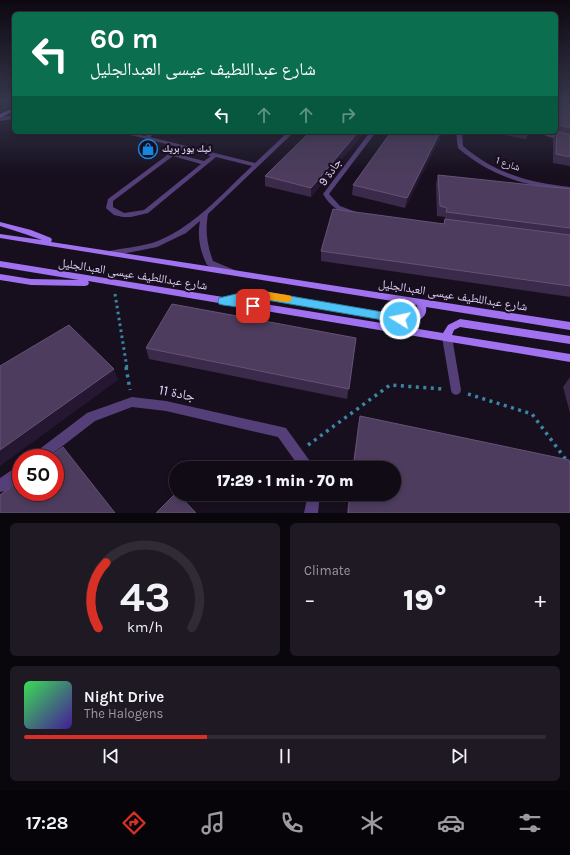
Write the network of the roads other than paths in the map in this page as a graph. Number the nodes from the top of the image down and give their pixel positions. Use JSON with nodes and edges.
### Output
{"nodes":[{"id":1,"x":130,"y":134,"type":"edge"},
{"id":2,"x":152,"y":134,"type":"edge"},
{"id":3,"x":289,"y":134,"type":"edge"},
{"id":4,"x":371,"y":134,"type":"edge"},
{"id":5,"x":460,"y":134,"type":"edge"},
{"id":6,"x":547,"y":134,"type":"edge"},
{"id":7,"x":145,"y":138,"type":"junction"},
{"id":8,"x":570,"y":141,"type":"edge"},
{"id":9,"x":182,"y":147,"type":"junction"},
{"id":10,"x":172,"y":154,"type":"junction"},
{"id":11,"x":216,"y":155,"type":"junction"},
{"id":12,"x":206,"y":163,"type":"junction"},
{"id":13,"x":256,"y":165,"type":"junction"},
{"id":14,"x":570,"y":189,"type":"edge"},
{"id":15,"x":204,"y":213,"type":"junction"},
{"id":16,"x":362,"y":215,"type":"edge"},
{"id":17,"x":0,"y":224,"type":"edge"},
{"id":18,"x":0,"y":236,"type":"edge"},
{"id":19,"x":61,"y":246,"type":"junction"},
{"id":20,"x":112,"y":253,"type":"junction"},
{"id":21,"x":0,"y":264,"type":"edge"},
{"id":22,"x":234,"y":272,"type":"junction"},
{"id":23,"x":0,"y":277,"type":"edge"},
{"id":24,"x":113,"y":283,"type":"junction"},
{"id":25,"x":223,"y":301,"type":"junction"},
{"id":26,"x":420,"y":302,"type":"junction"},
{"id":27,"x":570,"y":326,"type":"edge"},
{"id":28,"x":447,"y":337,"type":"junction"},
{"id":29,"x":570,"y":340,"type":"edge"},
{"id":30,"x":570,"y":358,"type":"edge"},
{"id":31,"x":456,"y":390,"type":"road end"},
{"id":32,"x":49,"y":449,"type":"edge"},
{"id":33,"x":304,"y":461,"type":"edge"},
{"id":34,"x":12,"y":477,"type":"edge"},
{"id":35,"x":0,"y":486,"type":"edge"},
{"id":36,"x":313,"y":501,"type":"edge"},
{"id":37,"x":311,"y":513,"type":"edge"}],
"edges":[{"from":1,"to":7,"type":"street"},
{"from":2,"to":7,"type":"street"},
{"from":3,"to":13,"type":"street"},
{"from":4,"to":16,"type":"street","name":"جادة 9"},
{"from":5,"to":14,"type":"street","name":"شارع 1"},
{"from":6,"to":8,"type":"street"},
{"from":7,"to":9,"type":"street"},
{"from":9,"to":10,"type":"street"},
{"from":9,"to":11,"type":"street"},
{"from":10,"to":12,"type":"street"},
{"from":10,"to":12,"type":"street"},
{"from":11,"to":12,"type":"street"},
{"from":11,"to":13,"type":"street"},
{"from":13,"to":15,"type":"street"},
{"from":15,"to":20,"type":"street"},
{"from":15,"to":22,"type":"street"},
{"from":17,"to":19,"type":"main road"},
{"from":18,"to":19,"type":"main road","name":"شارع عبداللطيف عيسى العبدالجليل"},
{"from":19,"to":20,"type":"main road","name":"شارع عبداللطيف عيسى العبدالجليل"},
{"from":20,"to":22,"type":"main road","name":"شارع عبداللطيف عيسى العبدالجليل"},
{"from":21,"to":24,"type":"main road","name":"شارع عبداللطيف عيسى العبدالجليل"},
{"from":22,"to":26,"type":"main road","name":"شارع عبداللطيف عيسى العبدالجليل"},
{"from":23,"to":24,"type":"main road"},
{"from":24,"to":25,"type":"main road","name":"شارع عبداللطيف عيسى العبدالجليل"},
{"from":25,"to":26,"type":"main road"},
{"from":25,"to":28,"type":"main road","name":"شارع عبداللطيف عيسى العبدالجليل"},
{"from":26,"to":27,"type":"main road","name":"شارع عبداللطيف عيسى العبدالجليل"},
{"from":28,"to":29,"type":"main road"},
{"from":28,"to":30,"type":"main road","name":"شارع عبداللطيف عيسى العبدالجليل"},
{"from":28,"to":31,"type":"street"},
{"from":32,"to":33,"type":"street","name":"جادة 11"},
{"from":34,"to":35,"type":"street"},
{"from":36,"to":37,"type":"street"}]}
